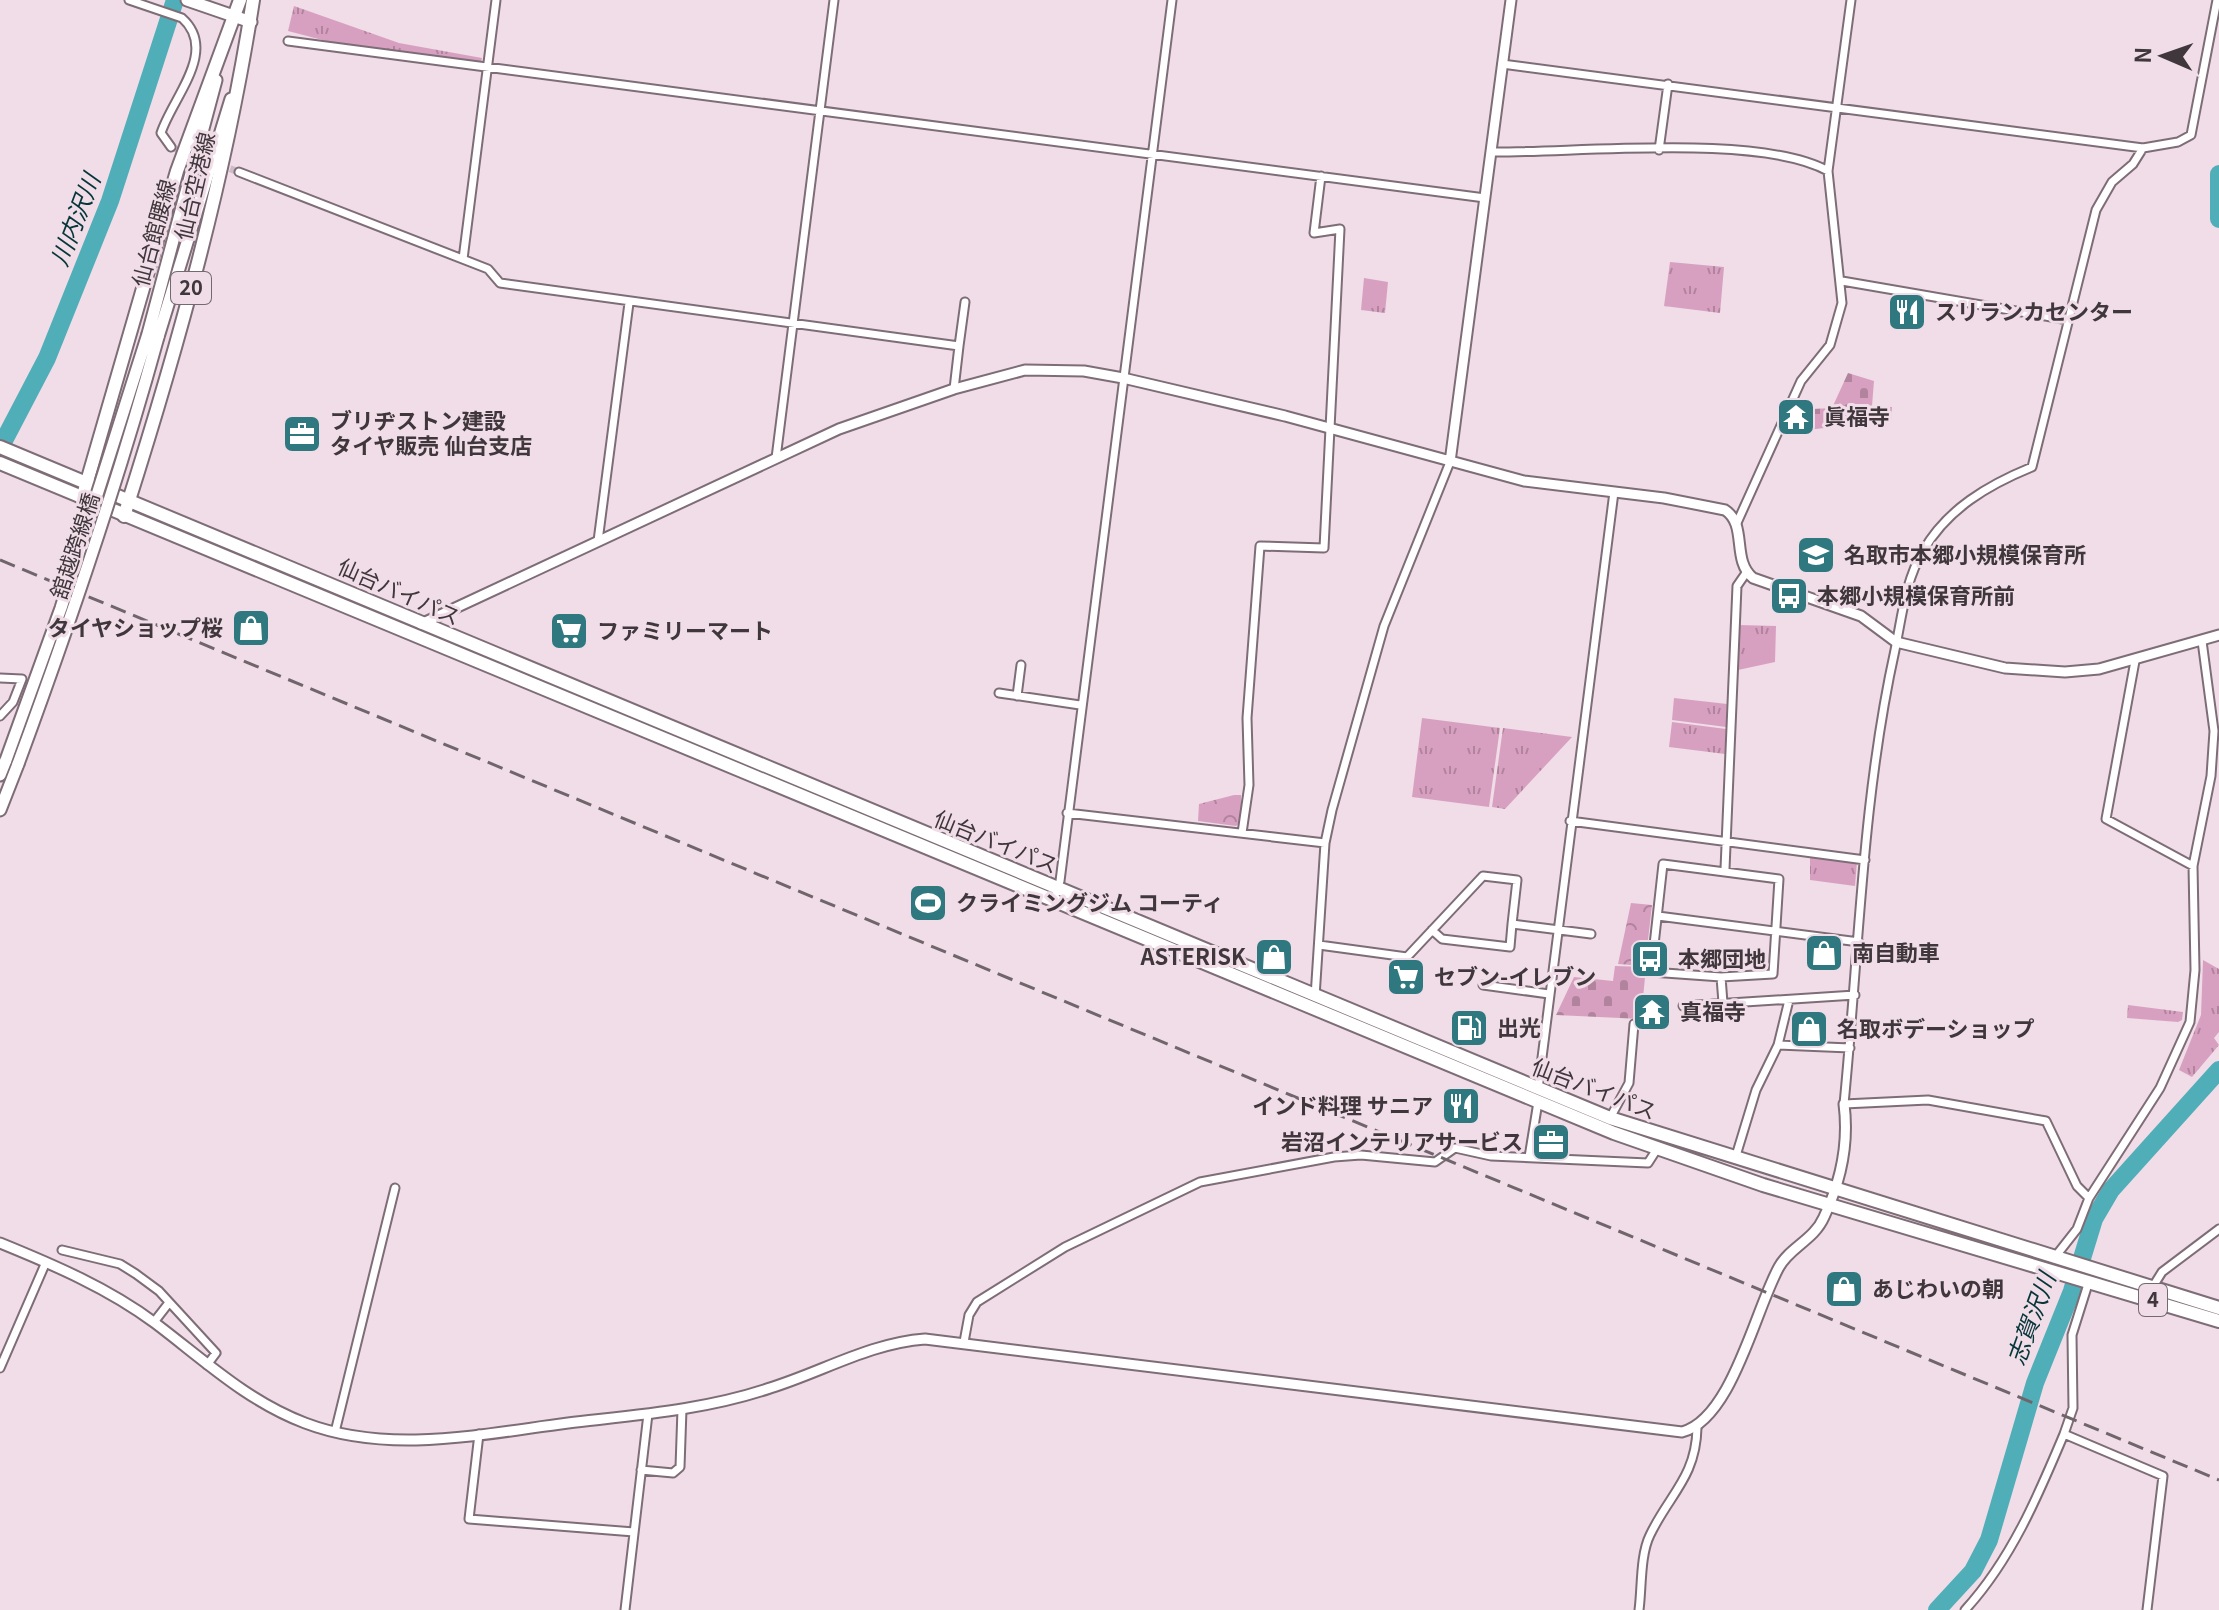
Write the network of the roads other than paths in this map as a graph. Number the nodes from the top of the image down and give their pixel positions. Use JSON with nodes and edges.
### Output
{"nodes":[{"id":1,"x":129,"y":0,"type":"edge"},
{"id":2,"x":187,"y":0,"type":"edge"},
{"id":3,"x":496,"y":0,"type":"edge"},
{"id":4,"x":834,"y":0,"type":"edge"},
{"id":5,"x":1172,"y":0,"type":"edge"},
{"id":6,"x":1511,"y":0,"type":"edge"},
{"id":7,"x":1851,"y":0,"type":"edge"},
{"id":8,"x":2217,"y":0,"type":"edge"},
{"id":9,"x":247,"y":1,"type":"edge"},
{"id":10,"x":236,"y":16,"type":"junction"},
{"id":11,"x":251,"y":22,"type":"junction"},
{"id":12,"x":288,"y":41,"type":"dead end"},
{"id":13,"x":224,"y":50,"type":"junction"},
{"id":14,"x":245,"y":56,"type":"junction"},
{"id":15,"x":1502,"y":64,"type":"junction"},
{"id":16,"x":487,"y":66,"type":"junction"},
{"id":17,"x":1668,"y":84,"type":"junction"},
{"id":18,"x":1837,"y":107,"type":"junction"},
{"id":19,"x":820,"y":109,"type":"junction"},
{"id":20,"x":171,"y":147,"type":"dead end"},
{"id":21,"x":2143,"y":148,"type":"junction"},
{"id":22,"x":1659,"y":150,"type":"junction"},
{"id":23,"x":1491,"y":152,"type":"junction"},
{"id":24,"x":1152,"y":153,"type":"junction"},
{"id":25,"x":1828,"y":171,"type":"junction"},
{"id":26,"x":239,"y":172,"type":"tunnel mouth"},
{"id":27,"x":1321,"y":176,"type":"junction"},
{"id":28,"x":1485,"y":198,"type":"junction"},
{"id":29,"x":463,"y":259,"type":"junction"},
{"id":30,"x":1842,"y":281,"type":"junction"},
{"id":31,"x":965,"y":302,"type":"dead end"},
{"id":32,"x":629,"y":303,"type":"junction"},
{"id":33,"x":2068,"y":320,"type":"junction"},
{"id":34,"x":794,"y":325,"type":"junction"},
{"id":35,"x":153,"y":336,"type":"junction"},
{"id":36,"x":959,"y":346,"type":"junction"},
{"id":37,"x":1123,"y":378,"type":"junction"},
{"id":38,"x":954,"y":389,"type":"junction"},
{"id":39,"x":1333,"y":429,"type":"junction"},
{"id":40,"x":4,"y":449,"type":"edge"},
{"id":41,"x":776,"y":458,"type":"junction"},
{"id":42,"x":1450,"y":462,"type":"junction"},
{"id":43,"x":1,"y":464,"type":"edge"},
{"id":44,"x":88,"y":481,"type":"junction"},
{"id":45,"x":1614,"y":492,"type":"junction"},
{"id":46,"x":130,"y":498,"type":"junction"},
{"id":47,"x":82,"y":499,"type":"junction"},
{"id":48,"x":124,"y":516,"type":"junction"},
{"id":49,"x":1736,"y":525,"type":"junction"},
{"id":50,"x":598,"y":541,"type":"junction"},
{"id":51,"x":1746,"y":573,"type":"junction"},
{"id":52,"x":421,"y":624,"type":"junction"},
{"id":53,"x":2219,"y":635,"type":"edge"},
{"id":54,"x":2202,"y":641,"type":"junction"},
{"id":55,"x":1896,"y":642,"type":"junction"},
{"id":56,"x":2135,"y":661,"type":"junction"},
{"id":57,"x":1021,"y":665,"type":"dead end"},
{"id":58,"x":0,"y":678,"type":"edge"},
{"id":59,"x":999,"y":693,"type":"dead end"},
{"id":60,"x":1017,"y":696,"type":"junction"},
{"id":61,"x":1080,"y":705,"type":"junction"},
{"id":62,"x":0,"y":716,"type":"edge"},
{"id":63,"x":12,"y":762,"type":"junction"},
{"id":64,"x":0,"y":775,"type":"edge"},
{"id":65,"x":0,"y":810,"type":"edge"},
{"id":66,"x":1067,"y":813,"type":"junction"},
{"id":67,"x":1570,"y":821,"type":"junction"},
{"id":68,"x":1242,"y":833,"type":"junction"},
{"id":69,"x":1727,"y":842,"type":"junction"},
{"id":70,"x":1325,"y":843,"type":"junction"},
{"id":71,"x":1865,"y":860,"type":"junction"},
{"id":72,"x":2193,"y":866,"type":"junction"},
{"id":73,"x":1725,"y":869,"type":"junction"},
{"id":74,"x":1056,"y":896,"type":"junction"},
{"id":75,"x":1658,"y":916,"type":"junction"},
{"id":76,"x":1512,"y":924,"type":"junction"},
{"id":77,"x":1432,"y":930,"type":"junction"},
{"id":78,"x":1557,"y":930,"type":"junction"},
{"id":79,"x":1777,"y":931,"type":"junction"},
{"id":80,"x":1591,"y":934,"type":"dead end"},
{"id":81,"x":1859,"y":942,"type":"junction"},
{"id":82,"x":1319,"y":945,"type":"junction"},
{"id":83,"x":1721,"y":977,"type":"junction"},
{"id":84,"x":1483,"y":985,"type":"dead end"},
{"id":85,"x":1549,"y":994,"type":"junction"},
{"id":86,"x":1855,"y":995,"type":"junction"},
{"id":87,"x":1315,"y":997,"type":"junction"},
{"id":88,"x":1789,"y":1000,"type":"junction"},
{"id":89,"x":1723,"y":1003,"type":"junction"},
{"id":90,"x":1683,"y":1006,"type":"dead end"},
{"id":91,"x":1634,"y":1024,"type":"dead end"},
{"id":92,"x":1778,"y":1045,"type":"junction"},
{"id":93,"x":1850,"y":1048,"type":"junction"},
{"id":94,"x":1538,"y":1096,"type":"junction"},
{"id":95,"x":1844,"y":1104,"type":"junction"},
{"id":96,"x":1610,"y":1118,"type":"junction"},
{"id":97,"x":1657,"y":1149,"type":"junction"},
{"id":98,"x":1529,"y":1157,"type":"junction"},
{"id":99,"x":1735,"y":1159,"type":"junction"},
{"id":100,"x":395,"y":1188,"type":"dead end"},
{"id":101,"x":1834,"y":1189,"type":"junction"},
{"id":102,"x":2089,"y":1198,"type":"junction"},
{"id":103,"x":1829,"y":1204,"type":"junction"},
{"id":104,"x":2219,"y":1229,"type":"edge"},
{"id":105,"x":0,"y":1243,"type":"edge"},
{"id":106,"x":62,"y":1250,"type":"dead end"},
{"id":107,"x":2055,"y":1257,"type":"junction"},
{"id":108,"x":46,"y":1262,"type":"junction"},
{"id":109,"x":2069,"y":1268,"type":"junction"},
{"id":110,"x":2089,"y":1276,"type":"junction"},
{"id":111,"x":2152,"y":1288,"type":"junction"},
{"id":112,"x":168,"y":1304,"type":"junction"},
{"id":113,"x":2219,"y":1308,"type":"edge"},
{"id":114,"x":2219,"y":1321,"type":"edge"},
{"id":115,"x":154,"y":1322,"type":"junction"},
{"id":116,"x":964,"y":1342,"type":"junction"},
{"id":117,"x":207,"y":1365,"type":"junction"},
{"id":118,"x":0,"y":1368,"type":"edge"},
{"id":119,"x":682,"y":1409,"type":"junction"},
{"id":120,"x":648,"y":1414,"type":"junction"},
{"id":121,"x":1697,"y":1428,"type":"junction"},
{"id":122,"x":335,"y":1432,"type":"junction"},
{"id":123,"x":479,"y":1434,"type":"junction"},
{"id":124,"x":2064,"y":1434,"type":"junction"},
{"id":125,"x":641,"y":1470,"type":"junction"},
{"id":126,"x":634,"y":1532,"type":"junction"},
{"id":127,"x":625,"y":1610,"type":"edge"},
{"id":128,"x":1639,"y":1610,"type":"edge"},
{"id":129,"x":1965,"y":1610,"type":"edge"},
{"id":130,"x":2147,"y":1610,"type":"edge"}],
"edges":[{"from":1,"to":20,"type":"street"},
{"from":2,"to":10,"type":"main road"},
{"from":3,"to":16,"type":"street"},
{"from":4,"to":19,"type":"street"},
{"from":5,"to":24,"type":"street"},
{"from":6,"to":15,"type":"street"},
{"from":7,"to":18,"type":"street"},
{"from":8,"to":21,"type":"street"},
{"from":9,"to":10,"type":"main road","name":"仙台空港線","number":"20"},
{"from":9,"to":11,"type":"main road","name":"仙台空港線","number":"20"},
{"from":10,"to":11,"type":"main road"},
{"from":10,"to":13,"type":"main road","name":"仙台空港線","number":"20"},
{"from":11,"to":14,"type":"main road","name":"仙台空港線","number":"20"},
{"from":12,"to":16,"type":"street"},
{"from":13,"to":35,"type":"main road","name":"仙台館腰線"},
{"from":13,"to":44,"type":"main road","name":"仙台空港線","number":"20"},
{"from":14,"to":35,"type":"main road","name":"仙台館腰線"},
{"from":14,"to":46,"type":"main road","name":"仙台空港線","number":"20"},
{"from":15,"to":17,"type":"street"},
{"from":15,"to":23,"type":"street"},
{"from":16,"to":19,"type":"street"},
{"from":16,"to":29,"type":"street"},
{"from":17,"to":18,"type":"street"},
{"from":17,"to":22,"type":"street"},
{"from":18,"to":21,"type":"street"},
{"from":18,"to":25,"type":"street"},
{"from":19,"to":24,"type":"street"},
{"from":19,"to":34,"type":"street"},
{"from":21,"to":33,"type":"street"},
{"from":22,"to":23,"type":"street"},
{"from":22,"to":25,"type":"street"},
{"from":23,"to":28,"type":"street"},
{"from":24,"to":27,"type":"street"},
{"from":24,"to":37,"type":"street"},
{"from":25,"to":30,"type":"street"},
{"from":26,"to":29,"type":"street"},
{"from":27,"to":28,"type":"street"},
{"from":27,"to":39,"type":"street"},
{"from":28,"to":42,"type":"street"},
{"from":29,"to":32,"type":"street"},
{"from":30,"to":33,"type":"street"},
{"from":30,"to":49,"type":"street"},
{"from":31,"to":36,"type":"street"},
{"from":32,"to":34,"type":"street"},
{"from":32,"to":50,"type":"street"},
{"from":33,"to":55,"type":"street"},
{"from":34,"to":36,"type":"street"},
{"from":34,"to":41,"type":"street"},
{"from":35,"to":63,"type":"main road","name":"舘越跨線橋","bridge":true},
{"from":36,"to":38,"type":"street"},
{"from":37,"to":38,"type":"street"},
{"from":37,"to":39,"type":"street"},
{"from":37,"to":61,"type":"street"},
{"from":38,"to":41,"type":"street"},
{"from":39,"to":42,"type":"street"},
{"from":39,"to":68,"type":"street"},
{"from":40,"to":44,"type":"main road","name":"仙台バイパス","number":"4"},
{"from":41,"to":50,"type":"street"},
{"from":42,"to":45,"type":"street"},
{"from":42,"to":70,"type":"street"},
{"from":43,"to":47,"type":"main road","name":"仙台バイパス","number":"4"},
{"from":44,"to":46,"type":"main road","name":"仙台バイパス","number":"4"},
{"from":44,"to":47,"type":"main road","name":"仙台空港線","number":"20"},
{"from":45,"to":49,"type":"street"},
{"from":45,"to":67,"type":"street"},
{"from":46,"to":48,"type":"main road","name":"仙台空港線","number":"20"},
{"from":46,"to":52,"type":"main road","name":"仙台バイパス","number":"4"},
{"from":47,"to":48,"type":"main road","name":"仙台バイパス","number":"4"},
{"from":48,"to":74,"type":"main road","name":"仙台バイパス","number":"4"},
{"from":49,"to":51,"type":"street"},
{"from":50,"to":52,"type":"street"},
{"from":51,"to":55,"type":"street"},
{"from":51,"to":69,"type":"street"},
{"from":52,"to":74,"type":"main road","name":"仙台バイパス","number":"4"},
{"from":53,"to":54,"type":"street"},
{"from":54,"to":56,"type":"street"},
{"from":54,"to":72,"type":"street"},
{"from":55,"to":56,"type":"street"},
{"from":55,"to":71,"type":"street"},
{"from":56,"to":72,"type":"street"},
{"from":57,"to":60,"type":"street"},
{"from":58,"to":62,"type":"street"},
{"from":59,"to":60,"type":"street"},
{"from":60,"to":61,"type":"street"},
{"from":61,"to":66,"type":"street"},
{"from":63,"to":64,"type":"main road"},
{"from":63,"to":65,"type":"main road"},
{"from":66,"to":68,"type":"street"},
{"from":66,"to":74,"type":"street"},
{"from":67,"to":69,"type":"street"},
{"from":67,"to":78,"type":"street"},
{"from":68,"to":70,"type":"street"},
{"from":69,"to":71,"type":"street"},
{"from":69,"to":73,"type":"street"},
{"from":70,"to":82,"type":"street"},
{"from":71,"to":81,"type":"street"},
{"from":72,"to":102,"type":"street"},
{"from":73,"to":75,"type":"street"},
{"from":73,"to":79,"type":"street"},
{"from":74,"to":87,"type":"main road","name":"仙台バイパス","number":"4"},
{"from":74,"to":94,"type":"main road","name":"仙台バイパス","number":"4"},
{"from":75,"to":79,"type":"street"},
{"from":75,"to":83,"type":"street"},
{"from":76,"to":77,"type":"street"},
{"from":76,"to":77,"type":"street"},
{"from":76,"to":78,"type":"street"},
{"from":77,"to":82,"type":"street"},
{"from":78,"to":80,"type":"street"},
{"from":78,"to":85,"type":"street"},
{"from":79,"to":81,"type":"street"},
{"from":79,"to":83,"type":"street"},
{"from":81,"to":86,"type":"street"},
{"from":82,"to":87,"type":"street"},
{"from":83,"to":89,"type":"street"},
{"from":84,"to":85,"type":"street"},
{"from":85,"to":94,"type":"street"},
{"from":86,"to":88,"type":"street"},
{"from":86,"to":93,"type":"street"},
{"from":87,"to":94,"type":"main road","name":"仙台バイパス","number":"4"},
{"from":88,"to":89,"type":"street"},
{"from":88,"to":92,"type":"street"},
{"from":89,"to":90,"type":"street"},
{"from":91,"to":96,"type":"street"},
{"from":92,"to":93,"type":"street"},
{"from":92,"to":99,"type":"street"},
{"from":93,"to":95,"type":"street"},
{"from":94,"to":96,"type":"main road","name":"仙台バイパス","number":"4"},
{"from":94,"to":97,"type":"main road","name":"仙台バイパス","number":"4"},
{"from":94,"to":98,"type":"street"},
{"from":95,"to":101,"type":"street"},
{"from":95,"to":102,"type":"street"},
{"from":96,"to":99,"type":"main road","name":"仙台バイパス","number":"4"},
{"from":97,"to":98,"type":"street"},
{"from":97,"to":103,"type":"main road","name":"仙台バイパス","number":"4"},
{"from":98,"to":116,"type":"street"},
{"from":99,"to":101,"type":"main road","name":"仙台バイパス","number":"4"},
{"from":100,"to":122,"type":"street"},
{"from":101,"to":103,"type":"street"},
{"from":101,"to":107,"type":"main road","name":"仙台バイパス","number":"4"},
{"from":102,"to":107,"type":"street"},
{"from":103,"to":109,"type":"main road","name":"仙台バイパス","number":"4"},
{"from":103,"to":121,"type":"street"},
{"from":104,"to":111,"type":"street"},
{"from":105,"to":108,"type":"street"},
{"from":106,"to":112,"type":"street"},
{"from":107,"to":109,"type":"main road","name":"仙台バイパス","number":"4"},
{"from":108,"to":115,"type":"street"},
{"from":108,"to":118,"type":"street"},
{"from":109,"to":110,"type":"main road","name":"仙台バイパス","number":"4"},
{"from":110,"to":111,"type":"main road","name":"仙台バイパス","number":"4"},
{"from":110,"to":114,"type":"main road","name":"仙台バイパス","number":"4"},
{"from":110,"to":124,"type":"street"},
{"from":111,"to":113,"type":"main road","name":"仙台バイパス","number":"4"},
{"from":112,"to":115,"type":"street"},
{"from":112,"to":117,"type":"street"},
{"from":115,"to":117,"type":"street"},
{"from":116,"to":119,"type":"street"},
{"from":116,"to":121,"type":"street"},
{"from":117,"to":122,"type":"street"},
{"from":119,"to":120,"type":"street"},
{"from":119,"to":125,"type":"street"},
{"from":120,"to":123,"type":"street"},
{"from":120,"to":125,"type":"street"},
{"from":121,"to":128,"type":"street"},
{"from":122,"to":123,"type":"street"},
{"from":123,"to":126,"type":"street"},
{"from":124,"to":129,"type":"street"},
{"from":124,"to":130,"type":"street"},
{"from":125,"to":126,"type":"street"},
{"from":126,"to":127,"type":"street"}]}
